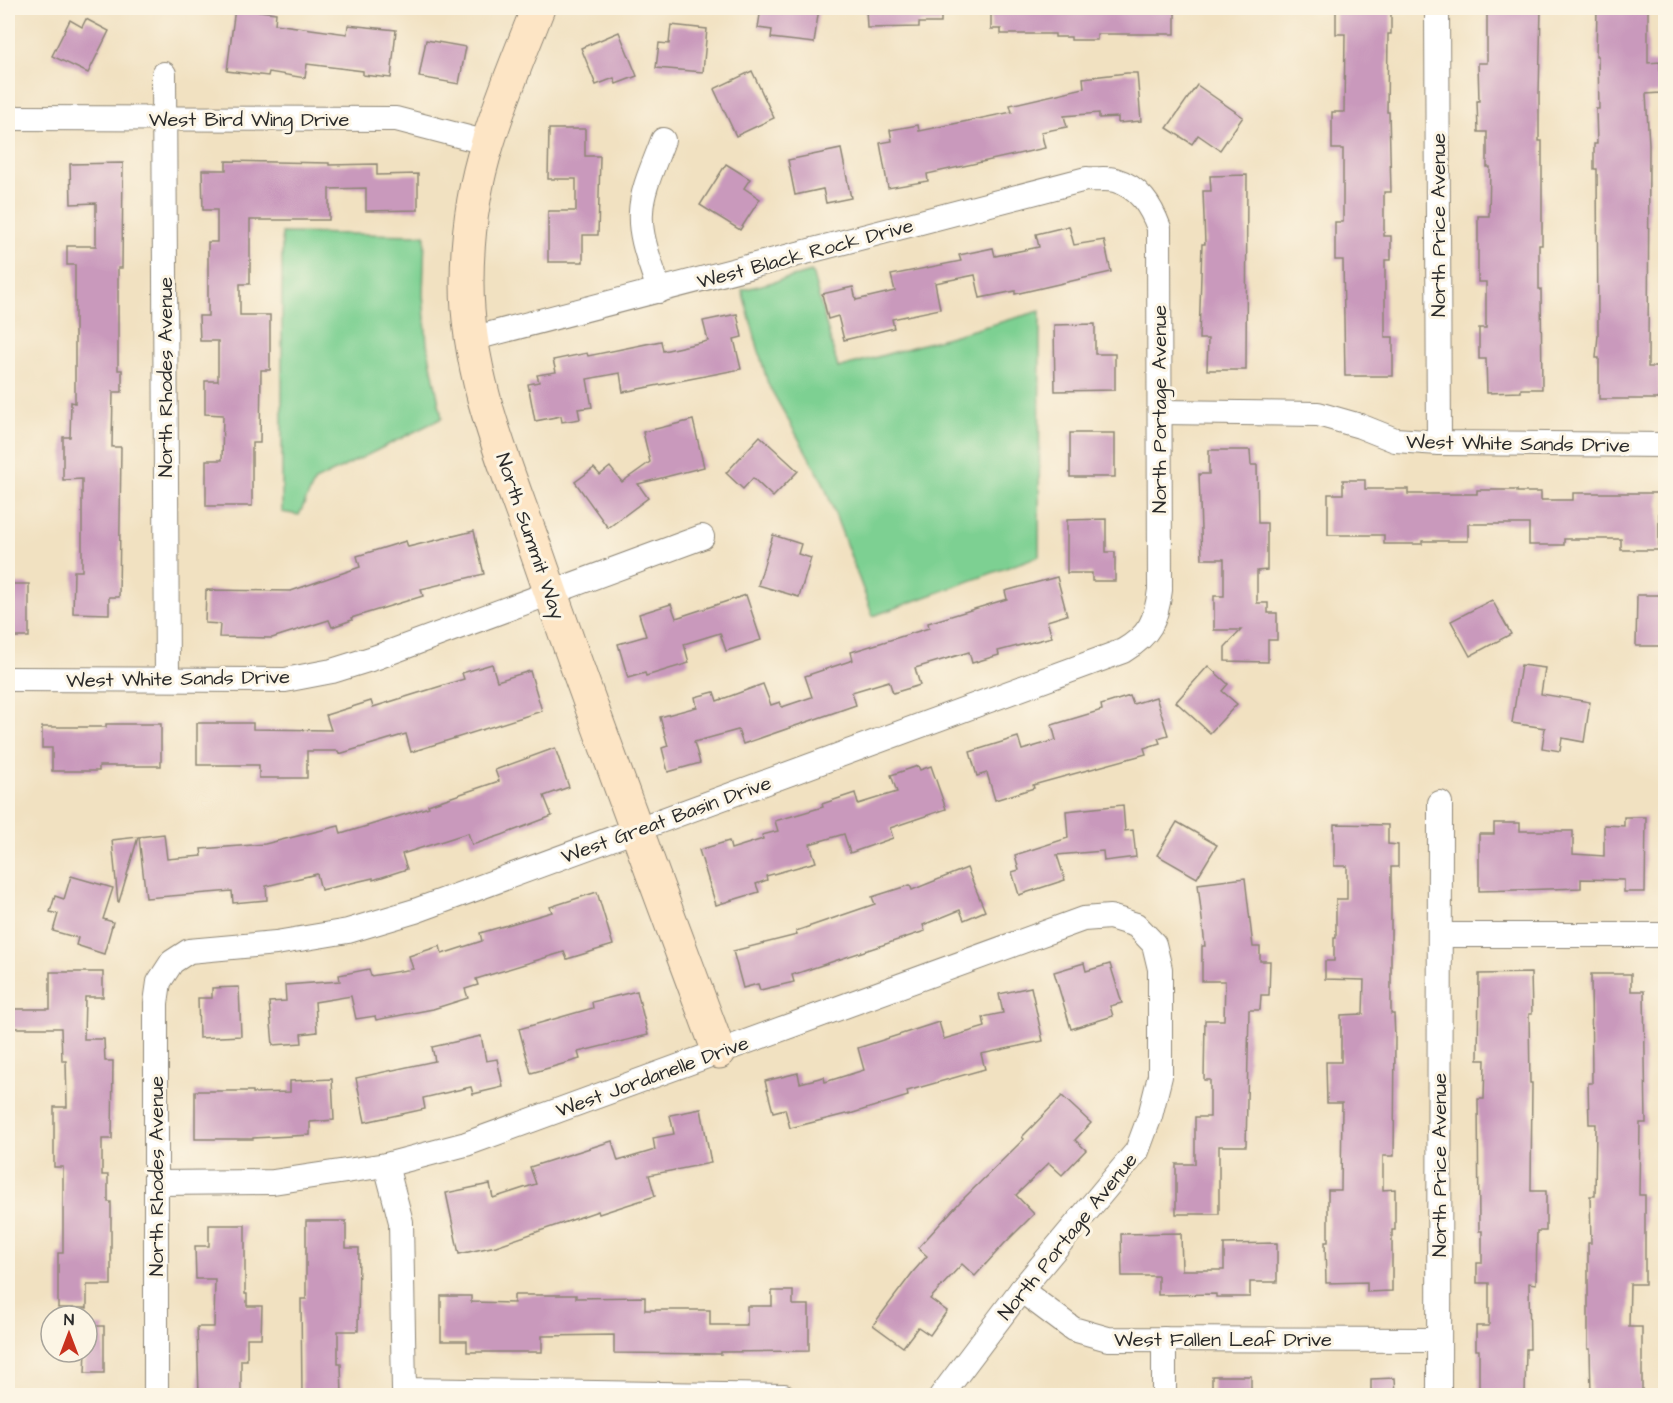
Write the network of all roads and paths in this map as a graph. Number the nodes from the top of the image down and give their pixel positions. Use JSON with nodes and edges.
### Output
{"nodes":[{"id":1,"x":538,"y":8,"type":"edge"},
{"id":2,"x":1437,"y":8,"type":"edge"},
{"id":3,"x":164,"y":74,"type":"dead end"},
{"id":4,"x":8,"y":118,"type":"edge"},
{"id":5,"x":164,"y":119,"type":"junction"},
{"id":6,"x":663,"y":140,"type":"dead end"},
{"id":7,"x":488,"y":143,"type":"junction"},
{"id":8,"x":1137,"y":191,"type":"joint"},
{"id":9,"x":659,"y":291,"type":"junction"},
{"id":10,"x":471,"y":339,"type":"junction"},
{"id":11,"x":1160,"y":412,"type":"junction"},
{"id":12,"x":1439,"y":443,"type":"junction"},
{"id":13,"x":1665,"y":446,"type":"edge"},
{"id":14,"x":702,"y":537,"type":"dead end"},
{"id":15,"x":551,"y":593,"type":"junction"},
{"id":16,"x":1148,"y":632,"type":"joint"},
{"id":17,"x":8,"y":679,"type":"edge"},
{"id":18,"x":167,"y":679,"type":"junction"},
{"id":19,"x":1440,"y":803,"type":"dead end"},
{"id":20,"x":637,"y":829,"type":"junction"},
{"id":21,"x":1136,"y":925,"type":"joint"},
{"id":22,"x":1440,"y":935,"type":"junction"},
{"id":23,"x":1665,"y":935,"type":"edge"},
{"id":24,"x":172,"y":962,"type":"joint"},
{"id":25,"x":719,"y":1052,"type":"junction"},
{"id":26,"x":386,"y":1165,"type":"junction"},
{"id":27,"x":156,"y":1183,"type":"junction"},
{"id":28,"x":1021,"y":1290,"type":"junction"},
{"id":29,"x":1164,"y":1339,"type":"junction"},
{"id":30,"x":1439,"y":1340,"type":"junction"},
{"id":31,"x":156,"y":1395,"type":"edge"},
{"id":32,"x":784,"y":1395,"type":"edge"},
{"id":33,"x":942,"y":1395,"type":"edge"},
{"id":34,"x":1164,"y":1395,"type":"edge"},
{"id":35,"x":1439,"y":1395,"type":"edge"}],
"edges":[{"from":1,"to":7,"type":"street","name":"North Summit Way"},
{"from":2,"to":12,"type":"street","name":"North Price Avenue"},
{"from":3,"to":5,"type":"street","name":"North Rhodes Avenue"},
{"from":4,"to":5,"type":"street","name":"West Bird Wing Drive"},
{"from":5,"to":7,"type":"street","name":"West Bird Wing Drive"},
{"from":5,"to":18,"type":"street","name":"North Rhodes Avenue"},
{"from":6,"to":9,"type":"street"},
{"from":7,"to":10,"type":"street","name":"North Summit Way"},
{"from":8,"to":9,"type":"street","name":"West Black Rock Drive"},
{"from":8,"to":11,"type":"street","name":"North Portage Avenue"},
{"from":9,"to":10,"type":"street","name":"West Black Rock Drive"},
{"from":10,"to":15,"type":"street","name":"North Summit Way"},
{"from":11,"to":12,"type":"street","name":"West White Sands Drive"},
{"from":11,"to":16,"type":"street","name":"North Portage Avenue"},
{"from":12,"to":13,"type":"street","name":"West White Sands Drive"},
{"from":14,"to":15,"type":"street","name":"West White Sands Drive"},
{"from":15,"to":18,"type":"street","name":"West White Sands Drive"},
{"from":15,"to":20,"type":"street","name":"North Summit Way"},
{"from":16,"to":20,"type":"street","name":"West Great Basin Drive"},
{"from":17,"to":18,"type":"street","name":"West White Sands Drive"},
{"from":19,"to":22,"type":"street","name":"North Price Avenue"},
{"from":20,"to":24,"type":"street","name":"West Great Basin Drive"},
{"from":20,"to":25,"type":"street","name":"North Summit Way"},
{"from":21,"to":25,"type":"street","name":"West Jordanelle Drive"},
{"from":21,"to":28,"type":"street","name":"North Portage Avenue"},
{"from":22,"to":23,"type":"street"},
{"from":22,"to":30,"type":"street","name":"North Price Avenue"},
{"from":24,"to":27,"type":"street","name":"North Rhodes Avenue"},
{"from":25,"to":26,"type":"street","name":"West Jordanelle Drive"},
{"from":26,"to":27,"type":"street","name":"West Jordanelle Drive"},
{"from":26,"to":32,"type":"street"},
{"from":27,"to":31,"type":"street","name":"North Rhodes Avenue"},
{"from":28,"to":29,"type":"street","name":"West Fallen Leaf Drive"},
{"from":28,"to":33,"type":"street","name":"North Portage Avenue"},
{"from":29,"to":30,"type":"street","name":"West Fallen Leaf Drive"},
{"from":29,"to":34,"type":"street"},
{"from":30,"to":35,"type":"street","name":"North Price Avenue"}]}
